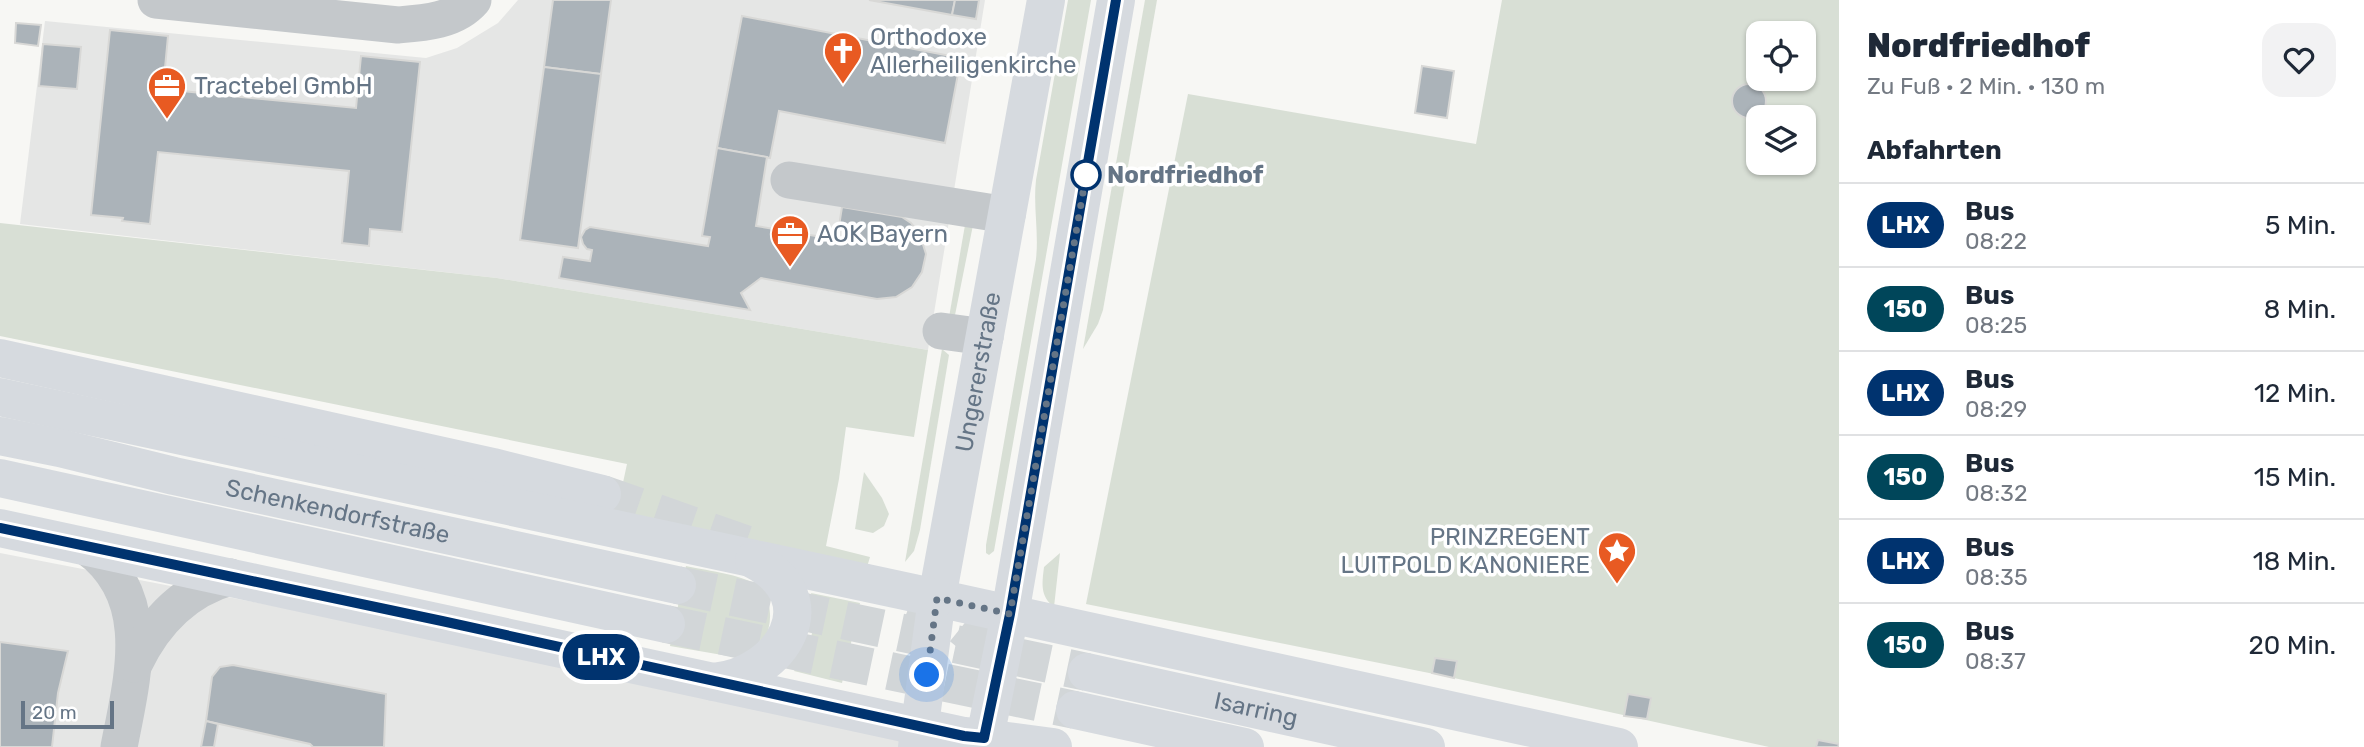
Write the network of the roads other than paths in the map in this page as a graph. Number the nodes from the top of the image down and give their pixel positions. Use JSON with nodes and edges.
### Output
{"nodes":[{"id":1,"x":156,"y":0,"type":"edge"},
{"id":2,"x":473,"y":0,"type":"edge"},
{"id":3,"x":1046,"y":0,"type":"edge"},
{"id":4,"x":1116,"y":0,"type":"edge"},
{"id":5,"x":789,"y":180,"type":"dead end"},
{"id":6,"x":1007,"y":215,"type":"junction"},
{"id":7,"x":941,"y":331,"type":"dead end"},
{"id":8,"x":985,"y":337,"type":"junction"},
{"id":9,"x":0,"y":358,"type":"edge"},
{"id":10,"x":0,"y":397,"type":"edge"},
{"id":11,"x":0,"y":436,"type":"edge"},
{"id":12,"x":0,"y":478,"type":"edge"},
{"id":13,"x":602,"y":494,"type":"tunnel mouth"},
{"id":14,"x":0,"y":528,"type":"edge"},
{"id":15,"x":87,"y":547,"type":"junction"},
{"id":16,"x":754,"y":560,"type":"junction"},
{"id":17,"x":230,"y":577,"type":"junction"},
{"id":18,"x":677,"y":585,"type":"tunnel mouth"},
{"id":19,"x":937,"y":598,"type":"junction"},
{"id":20,"x":1010,"y":614,"type":"junction"},
{"id":21,"x":666,"y":624,"type":"tunnel mouth"},
{"id":22,"x":134,"y":664,"type":"junction"},
{"id":23,"x":1087,"y":672,"type":"tunnel mouth"},
{"id":24,"x":714,"y":682,"type":"junction"},
{"id":25,"x":1075,"y":710,"type":"tunnel mouth"},
{"id":26,"x":918,"y":736,"type":"edge"},
{"id":27,"x":984,"y":742,"type":"edge"},
{"id":28,"x":119,"y":747,"type":"edge"},
{"id":29,"x":1053,"y":747,"type":"edge"},
{"id":30,"x":1245,"y":747,"type":"edge"},
{"id":31,"x":1426,"y":747,"type":"edge"},
{"id":32,"x":1619,"y":747,"type":"edge"}],
"edges":[{"from":1,"to":2,"type":"street"},
{"from":3,"to":6,"type":"main road","name":"Ungererstraße"},
{"from":4,"to":20,"type":"main road"},
{"from":5,"to":6,"type":"street"},
{"from":6,"to":8,"type":"main road","name":"Ungererstraße"},
{"from":7,"to":8,"type":"street"},
{"from":8,"to":19,"type":"main road","name":"Ungererstraße"},
{"from":9,"to":13,"type":"main road"},
{"from":10,"to":16,"type":"main road"},
{"from":11,"to":18,"type":"main road","name":"Schenkendorfstraße"},
{"from":12,"to":21,"type":"main road","name":"Schenkendorfstraße"},
{"from":14,"to":15,"type":"main road"},
{"from":15,"to":17,"type":"main road"},
{"from":15,"to":22,"type":"street"},
{"from":16,"to":19,"type":"main road"},
{"from":16,"to":24,"type":"main road"},
{"from":17,"to":22,"type":"street"},
{"from":17,"to":24,"type":"main road"},
{"from":19,"to":20,"type":"main road"},
{"from":19,"to":26,"type":"main road","name":"Ungererstraße"},
{"from":20,"to":27,"type":"main road"},
{"from":20,"to":32,"type":"main road"},
{"from":22,"to":28,"type":"street"},
{"from":23,"to":31,"type":"main road","name":"Isarring"},
{"from":24,"to":26,"type":"main road"},
{"from":25,"to":30,"type":"main road","name":"Isarring"},
{"from":26,"to":27,"type":"main road"},
{"from":27,"to":29,"type":"main road"}]}
